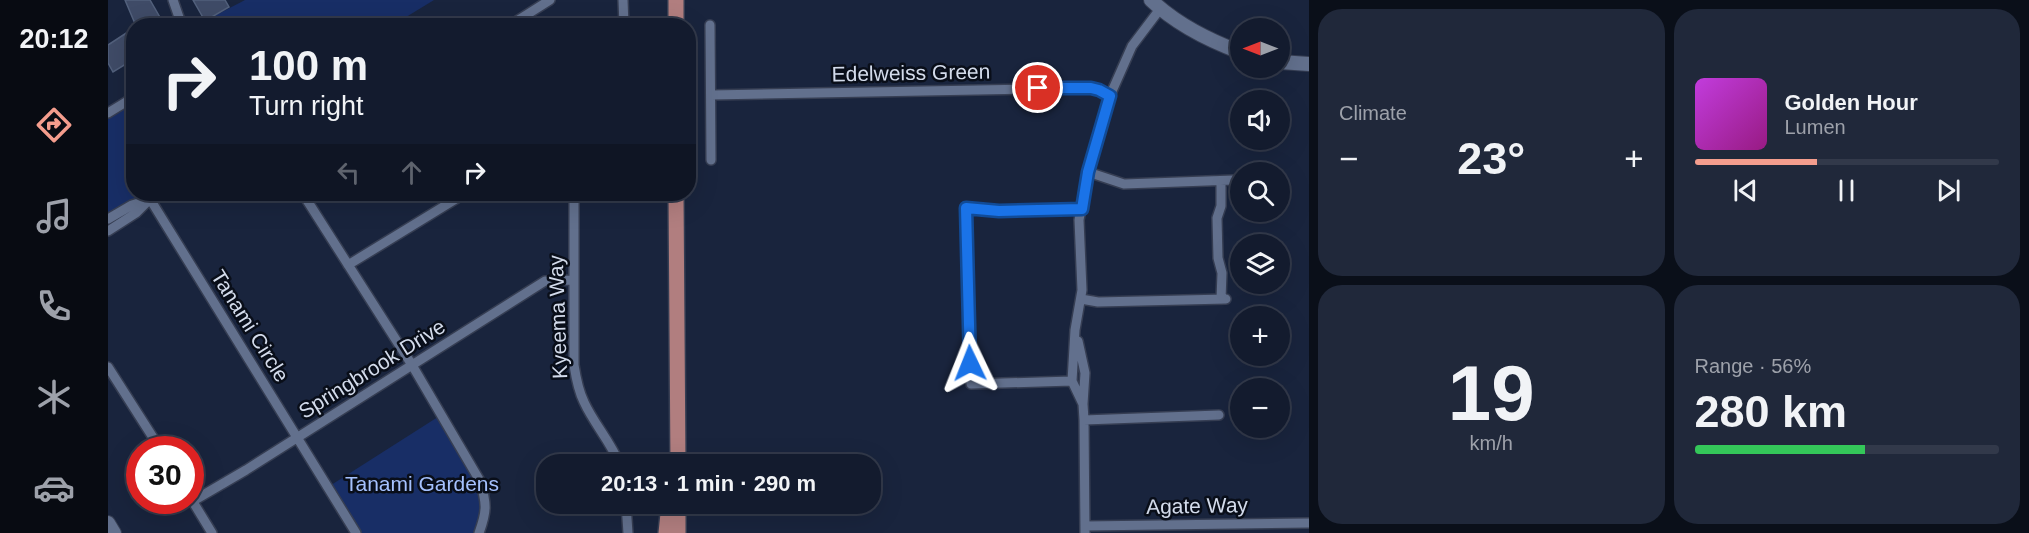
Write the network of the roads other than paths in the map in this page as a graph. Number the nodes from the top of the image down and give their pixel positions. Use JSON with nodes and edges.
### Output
{"nodes":[{"id":1,"x":173,"y":0,"type":"edge"},
{"id":2,"x":550,"y":0,"type":"edge"},
{"id":3,"x":623,"y":0,"type":"edge"},
{"id":4,"x":676,"y":0,"type":"edge"},
{"id":5,"x":1155,"y":5,"type":"edge"},
{"id":6,"x":179,"y":18,"type":"edge"},
{"id":7,"x":522,"y":18,"type":"edge"},
{"id":8,"x":624,"y":18,"type":"edge"},
{"id":9,"x":676,"y":18,"type":"edge"},
{"id":10,"x":711,"y":26,"type":"dead end"},
{"id":11,"x":1230,"y":48,"type":"edge"},
{"id":12,"x":1290,"y":63,"type":"edge"},
{"id":13,"x":1309,"y":64,"type":"edge"},
{"id":14,"x":711,"y":95,"type":"junction"},
{"id":15,"x":1110,"y":96,"type":"junction"},
{"id":16,"x":126,"y":102,"type":"edge"},
{"id":17,"x":108,"y":112,"type":"edge"},
{"id":18,"x":711,"y":160,"type":"dead end"},
{"id":19,"x":1088,"y":172,"type":"junction"},
{"id":20,"x":1230,"y":180,"type":"edge"},
{"id":21,"x":1221,"y":181,"type":"junction"},
{"id":22,"x":145,"y":201,"type":"edge"},
{"id":23,"x":148,"y":201,"type":"edge"},
{"id":24,"x":151,"y":201,"type":"edge"},
{"id":25,"x":307,"y":201,"type":"edge"},
{"id":26,"x":453,"y":201,"type":"edge"},
{"id":27,"x":574,"y":201,"type":"edge"},
{"id":28,"x":676,"y":201,"type":"edge"},
{"id":29,"x":1082,"y":209,"type":"junction"},
{"id":30,"x":108,"y":219,"type":"edge"},
{"id":31,"x":108,"y":231,"type":"edge"},
{"id":32,"x":348,"y":265,"type":"junction"},
{"id":33,"x":573,"y":280,"type":"junction"},
{"id":34,"x":1081,"y":299,"type":"junction"},
{"id":35,"x":1075,"y":330,"type":"junction"},
{"id":36,"x":412,"y":365,"type":"junction"},
{"id":37,"x":108,"y":367,"type":"edge"},
{"id":38,"x":677,"y":377,"type":"junction"},
{"id":39,"x":1072,"y":381,"type":"junction"},
{"id":40,"x":1083,"y":404,"type":"junction"},
{"id":41,"x":1219,"y":414,"type":"dead end"},
{"id":42,"x":1084,"y":420,"type":"junction"},
{"id":43,"x":152,"y":436,"type":"edge"},
{"id":44,"x":297,"y":437,"type":"junction"},
{"id":45,"x":615,"y":454,"type":"edge"},
{"id":46,"x":673,"y":454,"type":"edge"},
{"id":47,"x":678,"y":454,"type":"edge"},
{"id":48,"x":204,"y":493,"type":"edge"},
{"id":49,"x":201,"y":514,"type":"edge"},
{"id":50,"x":627,"y":514,"type":"edge"},
{"id":51,"x":668,"y":514,"type":"edge"},
{"id":52,"x":678,"y":514,"type":"edge"},
{"id":53,"x":108,"y":523,"type":"edge"},
{"id":54,"x":1309,"y":523,"type":"edge"},
{"id":55,"x":1085,"y":530,"type":"edge"},
{"id":56,"x":114,"y":533,"type":"edge"},
{"id":57,"x":213,"y":533,"type":"edge"},
{"id":58,"x":356,"y":533,"type":"edge"},
{"id":59,"x":479,"y":533,"type":"edge"},
{"id":60,"x":628,"y":533,"type":"edge"},
{"id":61,"x":666,"y":533,"type":"edge"},
{"id":62,"x":678,"y":533,"type":"edge"}],
"edges":[{"from":1,"to":6,"type":"street"},
{"from":2,"to":7,"type":"street"},
{"from":3,"to":8,"type":"street"},
{"from":4,"to":9,"type":"main road"},
{"from":5,"to":11,"type":"street"},
{"from":5,"to":15,"type":"street"},
{"from":10,"to":14,"type":"street"},
{"from":12,"to":13,"type":"street"},
{"from":14,"to":15,"type":"street","name":"Edelweiss Green"},
{"from":14,"to":18,"type":"street"},
{"from":15,"to":19,"type":"street"},
{"from":16,"to":17,"type":"street"},
{"from":19,"to":21,"type":"street"},
{"from":19,"to":29,"type":"street"},
{"from":20,"to":21,"type":"street"},
{"from":21,"to":34,"type":"street"},
{"from":22,"to":30,"type":"street"},
{"from":23,"to":31,"type":"street"},
{"from":24,"to":44,"type":"street","name":"Tanami Circle"},
{"from":25,"to":32,"type":"street"},
{"from":26,"to":32,"type":"street"},
{"from":27,"to":33,"type":"street","name":"Kyeema Way"},
{"from":28,"to":38,"type":"main road"},
{"from":29,"to":34,"type":"street"},
{"from":29,"to":39,"type":"street"},
{"from":32,"to":36,"type":"street"},
{"from":33,"to":36,"type":"street","name":"Springbrook Drive"},
{"from":33,"to":45,"type":"street","name":"Kyeema Way"},
{"from":34,"to":35,"type":"street"},
{"from":35,"to":39,"type":"street"},
{"from":35,"to":40,"type":"street"},
{"from":36,"to":44,"type":"street","name":"Springbrook Drive"},
{"from":36,"to":59,"type":"street"},
{"from":37,"to":43,"type":"street"},
{"from":38,"to":46,"type":"main road"},
{"from":38,"to":47,"type":"main road"},
{"from":39,"to":40,"type":"street"},
{"from":40,"to":42,"type":"street"},
{"from":41,"to":42,"type":"street"},
{"from":42,"to":55,"type":"street"},
{"from":44,"to":48,"type":"street","name":"Springbrook Drive"},
{"from":44,"to":58,"type":"street","name":"Tanami Circle"},
{"from":49,"to":57,"type":"street"},
{"from":50,"to":60,"type":"street"},
{"from":51,"to":61,"type":"main road"},
{"from":52,"to":62,"type":"main road"},
{"from":53,"to":56,"type":"street"},
{"from":54,"to":55,"type":"street","name":"Agate Way"}]}
